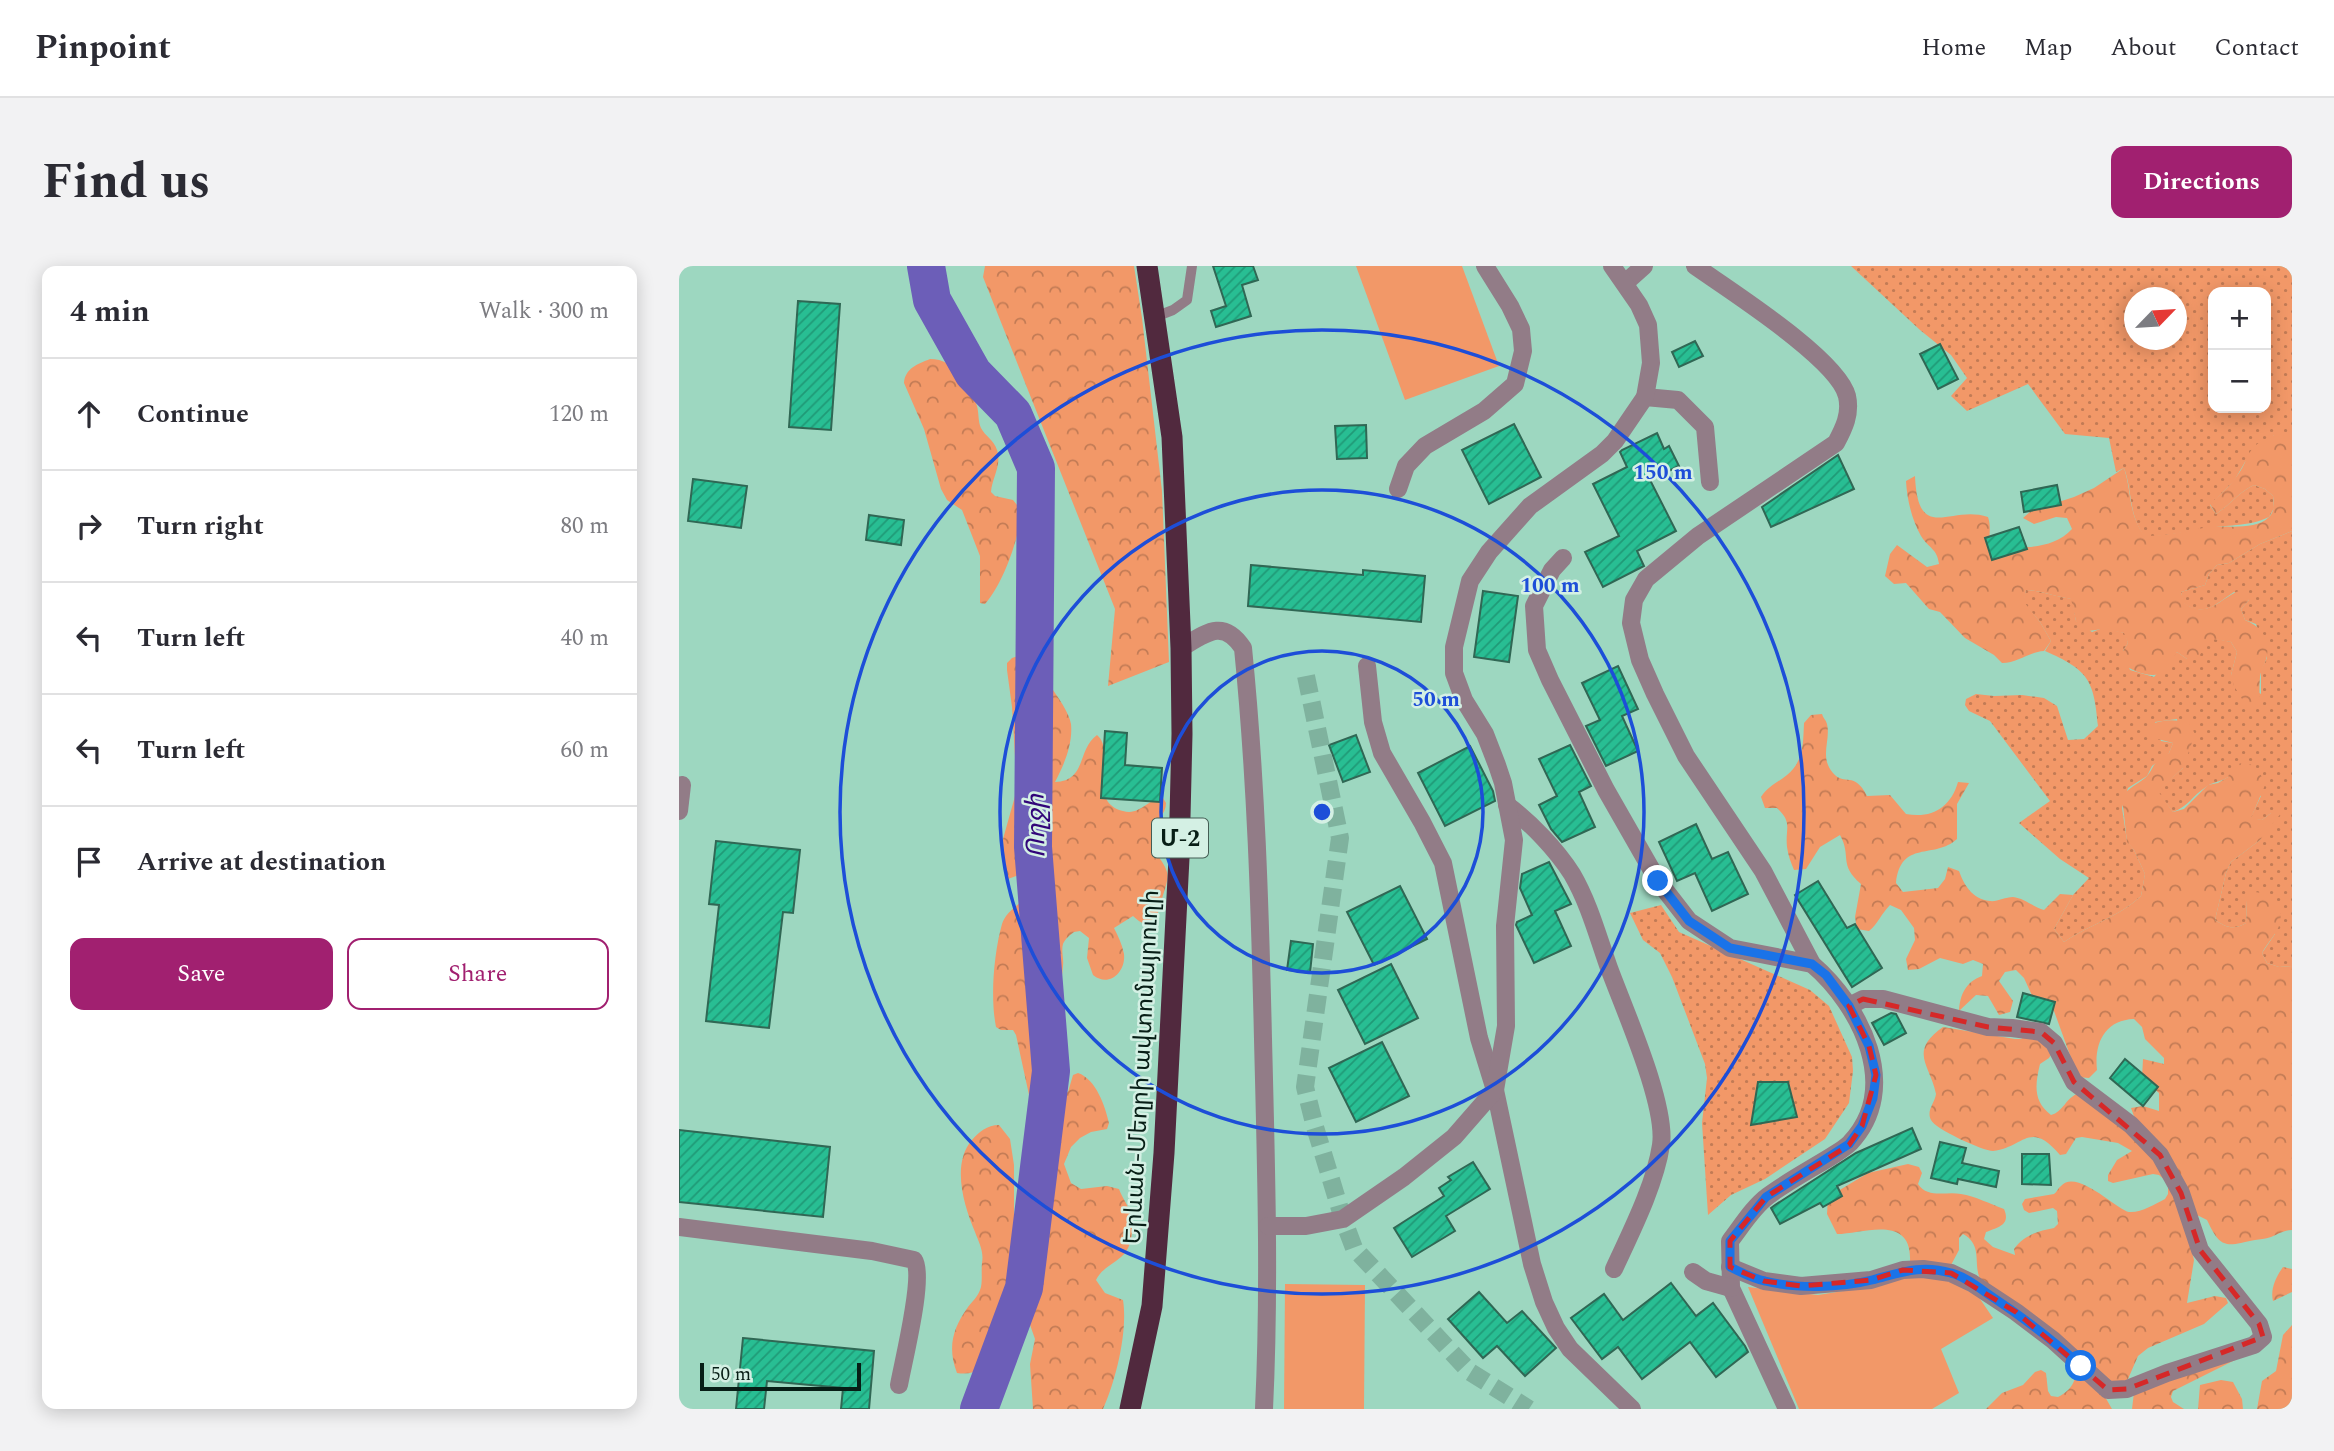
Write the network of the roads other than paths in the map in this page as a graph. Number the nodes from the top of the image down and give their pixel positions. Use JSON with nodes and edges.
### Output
{"nodes":[{"id":1,"x":1147,"y":266,"type":"edge"},
{"id":2,"x":1192,"y":266,"type":"edge"},
{"id":3,"x":1485,"y":266,"type":"edge"},
{"id":4,"x":1612,"y":266,"type":"edge"},
{"id":5,"x":1644,"y":266,"type":"edge"},
{"id":6,"x":1695,"y":266,"type":"edge"},
{"id":7,"x":1625,"y":283,"type":"junction"},
{"id":8,"x":1155,"y":317,"type":"junction"},
{"id":9,"x":1645,"y":397,"type":"junction"},
{"id":10,"x":1710,"y":482,"type":"dead end"},
{"id":11,"x":1398,"y":489,"type":"dead end"},
{"id":12,"x":1563,"y":558,"type":"dead end"},
{"id":13,"x":1181,"y":648,"type":"junction"},
{"id":14,"x":1367,"y":666,"type":"dead end"},
{"id":15,"x":682,"y":785,"type":"dead end"},
{"id":16,"x":1507,"y":805,"type":"junction"},
{"id":17,"x":679,"y":811,"type":"edge"},
{"id":18,"x":1812,"y":964,"type":"junction"},
{"id":19,"x":1849,"y":1006,"type":"junction"},
{"id":20,"x":1495,"y":1090,"type":"junction"},
{"id":21,"x":1268,"y":1226,"type":"junction"},
{"id":22,"x":679,"y":1227,"type":"edge"},
{"id":23,"x":1730,"y":1267,"type":"junction"},
{"id":24,"x":1614,"y":1269,"type":"dead end"},
{"id":25,"x":1693,"y":1272,"type":"dead end"},
{"id":26,"x":1731,"y":1288,"type":"junction"},
{"id":27,"x":899,"y":1385,"type":"dead end"},
{"id":28,"x":1130,"y":1409,"type":"edge"},
{"id":29,"x":1264,"y":1409,"type":"edge"},
{"id":30,"x":1632,"y":1409,"type":"edge"},
{"id":31,"x":1787,"y":1409,"type":"edge"}],
"edges":[{"from":1,"to":8,"type":"highway","name":"Երևան-Մեղրի ավտոմայրուղի","number":"Մ-2"},
{"from":2,"to":8,"type":"lane"},
{"from":3,"to":11,"type":"street"},
{"from":4,"to":7,"type":"street"},
{"from":5,"to":7,"type":"street"},
{"from":6,"to":18,"type":"street"},
{"from":7,"to":9,"type":"street"},
{"from":8,"to":13,"type":"highway","name":"Երևան-Մեղրի ավտոմայրուղի","number":"Մ-2"},
{"from":9,"to":10,"type":"street"},
{"from":9,"to":16,"type":"street"},
{"from":12,"to":18,"type":"street"},
{"from":13,"to":21,"type":"street"},
{"from":13,"to":28,"type":"highway","name":"Երևան-Մեղրի ավտոմայրուղի","number":"Մ-2"},
{"from":14,"to":20,"type":"street"},
{"from":15,"to":17,"type":"street"},
{"from":16,"to":20,"type":"street"},
{"from":16,"to":24,"type":"street"},
{"from":18,"to":19,"type":"street"},
{"from":19,"to":23,"type":"street"},
{"from":19,"to":23,"type":"street"},
{"from":20,"to":21,"type":"street"},
{"from":20,"to":30,"type":"street"},
{"from":21,"to":29,"type":"street"},
{"from":22,"to":27,"type":"street"},
{"from":23,"to":26,"type":"street"},
{"from":25,"to":26,"type":"street"},
{"from":26,"to":31,"type":"street"}]}
